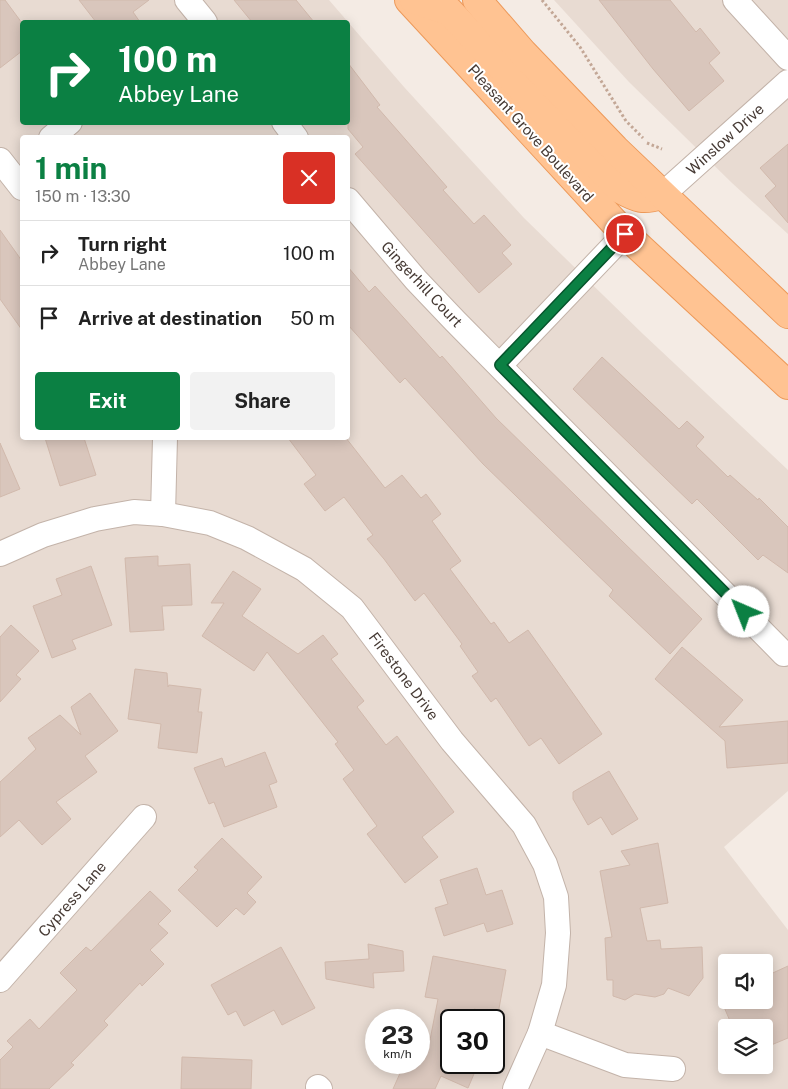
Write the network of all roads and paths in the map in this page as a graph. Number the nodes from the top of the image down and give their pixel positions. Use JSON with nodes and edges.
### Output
{"nodes":[{"id":1,"x":187,"y":0,"type":"edge"},
{"id":2,"x":409,"y":0,"type":"edge"},
{"id":3,"x":414,"y":0,"type":"edge"},
{"id":4,"x":477,"y":0,"type":"edge"},
{"id":5,"x":542,"y":0,"type":"edge"},
{"id":6,"x":736,"y":0,"type":"edge"},
{"id":7,"x":203,"y":20,"type":"edge"},
{"id":8,"x":788,"y":58,"type":"edge"},
{"id":9,"x":788,"y":82,"type":"edge"},
{"id":10,"x":66,"y":125,"type":"edge"},
{"id":11,"x":55,"y":135,"type":"edge"},
{"id":12,"x":662,"y":149,"type":"dead end"},
{"id":13,"x":662,"y":195,"type":"junction"},
{"id":14,"x":350,"y":202,"type":"edge"},
{"id":15,"x":625,"y":234,"type":"junction"},
{"id":16,"x":788,"y":314,"type":"edge"},
{"id":17,"x":500,"y":365,"type":"junction"},
{"id":18,"x":788,"y":386,"type":"edge"},
{"id":19,"x":165,"y":440,"type":"edge"},
{"id":20,"x":163,"y":514,"type":"junction"},
{"id":21,"x":0,"y":554,"type":"edge"},
{"id":22,"x":784,"y":654,"type":"dead end"},
{"id":23,"x":144,"y":817,"type":"dead end"},
{"id":24,"x":0,"y":980,"type":"edge"},
{"id":25,"x":540,"y":1033,"type":"junction"},
{"id":26,"x":673,"y":1069,"type":"dead end"},
{"id":27,"x":515,"y":1089,"type":"edge"}],
"edges":[{"from":1,"to":7,"type":"street"},
{"from":2,"to":15,"type":"main road","name":"Pleasant Grove Boulevard"},
{"from":3,"to":13,"type":"main road"},
{"from":4,"to":13,"type":"main road"},
{"from":5,"to":12,"type":"path"},
{"from":6,"to":8,"type":"street"},
{"from":9,"to":13,"type":"street","name":"Winslow Drive"},
{"from":10,"to":11,"type":"street"},
{"from":13,"to":16,"type":"main road"},
{"from":14,"to":17,"type":"street","name":"Gingerhill Court"},
{"from":15,"to":17,"type":"street"},
{"from":15,"to":18,"type":"main road","name":"Pleasant Grove Boulevard"},
{"from":17,"to":22,"type":"street","name":"Gingerhill Court"},
{"from":19,"to":20,"type":"street"},
{"from":20,"to":21,"type":"street","name":"Firestone Drive"},
{"from":20,"to":25,"type":"street","name":"Firestone Drive"},
{"from":23,"to":24,"type":"street","name":"Cypress Lane"},
{"from":25,"to":26,"type":"street"},
{"from":25,"to":27,"type":"street","name":"Firestone Drive"}]}
